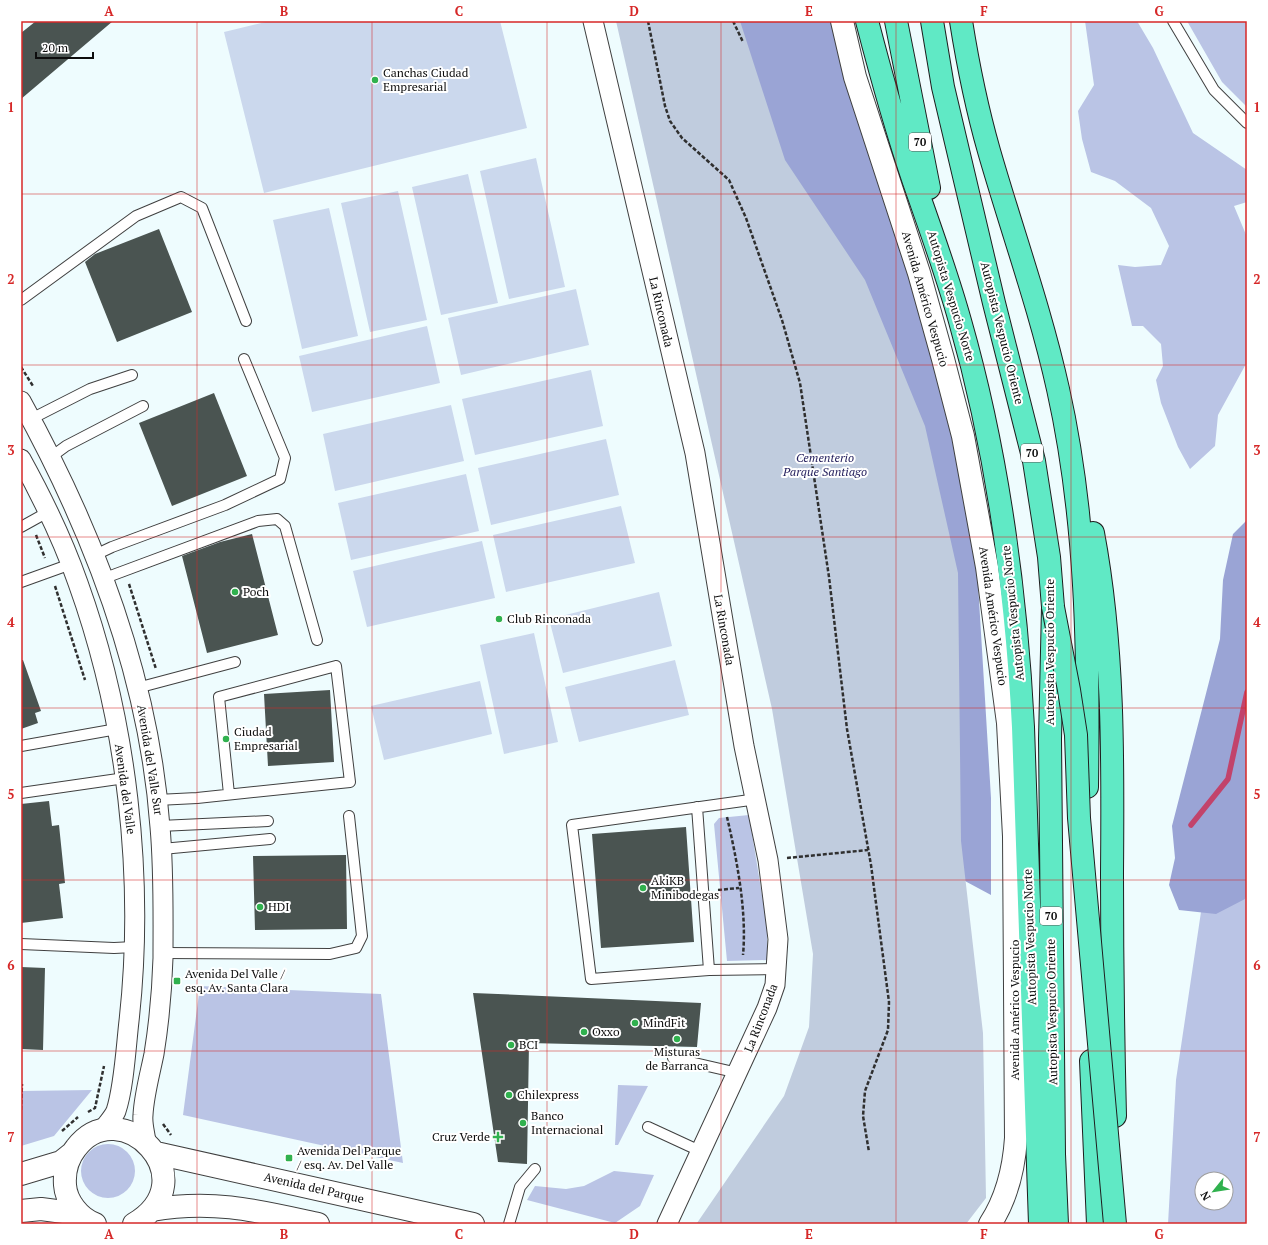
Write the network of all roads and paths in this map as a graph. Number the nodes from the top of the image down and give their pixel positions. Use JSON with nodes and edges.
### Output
{"nodes":[{"id":1,"x":593,"y":21,"type":"edge"},
{"id":2,"x":648,"y":21,"type":"edge"},
{"id":3,"x":733,"y":21,"type":"edge"},
{"id":4,"x":842,"y":21,"type":"edge"},
{"id":5,"x":868,"y":21,"type":"edge"},
{"id":6,"x":896,"y":21,"type":"edge"},
{"id":7,"x":932,"y":21,"type":"edge"},
{"id":8,"x":961,"y":21,"type":"edge"},
{"id":9,"x":1173,"y":21,"type":"edge"},
{"id":10,"x":743,"y":42,"type":"dead end"},
{"id":11,"x":1247,"y":123,"type":"edge"},
{"id":12,"x":943,"y":264,"type":"junction"},
{"id":13,"x":21,"y":300,"type":"edge"},
{"id":14,"x":246,"y":321,"type":"dead end"},
{"id":15,"x":244,"y":359,"type":"dead end"},
{"id":16,"x":132,"y":375,"type":"dead end"},
{"id":17,"x":1058,"y":390,"type":"junction"},
{"id":18,"x":21,"y":401,"type":"edge"},
{"id":19,"x":143,"y":406,"type":"dead end"},
{"id":20,"x":31,"y":419,"type":"junction"},
{"id":21,"x":51,"y":457,"type":"junction"},
{"id":22,"x":21,"y":459,"type":"edge"},
{"id":23,"x":48,"y":512,"type":"junction"},
{"id":24,"x":21,"y":528,"type":"edge"},
{"id":25,"x":95,"y":556,"type":"junction"},
{"id":26,"x":71,"y":564,"type":"junction"},
{"id":27,"x":105,"y":578,"type":"junction"},
{"id":28,"x":21,"y":582,"type":"edge"},
{"id":29,"x":1053,"y":607,"type":"junction"},
{"id":30,"x":317,"y":640,"type":"dead end"},
{"id":31,"x":235,"y":662,"type":"dead end"},
{"id":32,"x":137,"y":688,"type":"junction"},
{"id":33,"x":117,"y":729,"type":"junction"},
{"id":34,"x":21,"y":746,"type":"edge"},
{"id":35,"x":125,"y":778,"type":"junction"},
{"id":36,"x":21,"y":793,"type":"edge"},
{"id":37,"x":229,"y":794,"type":"junction"},
{"id":38,"x":757,"y":799,"type":"junction"},
{"id":39,"x":158,"y":800,"type":"junction"},
{"id":40,"x":724,"y":804,"type":"junction"},
{"id":41,"x":697,"y":807,"type":"junction"},
{"id":42,"x":349,"y":816,"type":"dead end"},
{"id":43,"x":268,"y":821,"type":"dead end"},
{"id":44,"x":160,"y":826,"type":"junction"},
{"id":45,"x":270,"y":840,"type":"dead end"},
{"id":46,"x":162,"y":849,"type":"junction"},
{"id":47,"x":868,"y":850,"type":"junction"},
{"id":48,"x":768,"y":860,"type":"junction"},
{"id":49,"x":739,"y":888,"type":"junction"},
{"id":50,"x":704,"y":892,"type":"junction"},
{"id":51,"x":21,"y":944,"type":"edge"},
{"id":52,"x":134,"y":947,"type":"junction"},
{"id":53,"x":163,"y":953,"type":"junction"},
{"id":54,"x":741,"y":969,"type":"junction"},
{"id":55,"x":777,"y":969,"type":"junction"},
{"id":56,"x":709,"y":970,"type":"junction"},
{"id":57,"x":673,"y":1058,"type":"dead end"},
{"id":58,"x":105,"y":1060,"type":"dead end"},
{"id":59,"x":738,"y":1073,"type":"junction"},
{"id":60,"x":22,"y":1084,"type":"dead end"},
{"id":61,"x":21,"y":1110,"type":"edge"},
{"id":62,"x":1115,"y":1116,"type":"dead end"},
{"id":63,"x":161,"y":1122,"type":"dead end"},
{"id":64,"x":648,"y":1127,"type":"dead end"},
{"id":65,"x":102,"y":1131,"type":"junction"},
{"id":66,"x":58,"y":1136,"type":"dead end"},
{"id":67,"x":175,"y":1140,"type":"dead end"},
{"id":68,"x":151,"y":1147,"type":"junction"},
{"id":69,"x":700,"y":1151,"type":"junction"},
{"id":70,"x":869,"y":1152,"type":"dead end"},
{"id":71,"x":71,"y":1154,"type":"junction"},
{"id":72,"x":535,"y":1169,"type":"dead end"},
{"id":73,"x":21,"y":1174,"type":"edge"},
{"id":74,"x":152,"y":1210,"type":"junction"},
{"id":75,"x":21,"y":1211,"type":"edge"},
{"id":76,"x":87,"y":1219,"type":"edge"},
{"id":77,"x":134,"y":1224,"type":"edge"},
{"id":78,"x":318,"y":1224,"type":"edge"},
{"id":79,"x":473,"y":1224,"type":"edge"},
{"id":80,"x":509,"y":1224,"type":"edge"},
{"id":81,"x":667,"y":1224,"type":"edge"},
{"id":82,"x":990,"y":1224,"type":"edge"},
{"id":83,"x":1040,"y":1224,"type":"edge"},
{"id":84,"x":1057,"y":1224,"type":"edge"},
{"id":85,"x":1098,"y":1224,"type":"edge"},
{"id":86,"x":1115,"y":1224,"type":"edge"}],
"edges":[{"from":1,"to":38,"type":"street","name":"La Rinconada"},
{"from":2,"to":47,"type":"path"},
{"from":3,"to":10,"type":"path"},
{"from":4,"to":82,"type":"street","name":"Avenida Américo Vespucio"},
{"from":5,"to":12,"type":"highway","name":"Autopista Vespucio Norte"},
{"from":6,"to":12,"type":"highway","number":"70"},
{"from":7,"to":29,"type":"highway","name":"Autopista Vespucio Oriente","number":"70"},
{"from":8,"to":17,"type":"highway"},
{"from":9,"to":11,"type":"lane"},
{"from":12,"to":83,"type":"highway","name":"Autopista Vespucio Norte","number":"70"},
{"from":13,"to":14,"type":"lane"},
{"from":15,"to":25,"type":"lane"},
{"from":16,"to":20,"type":"lane"},
{"from":17,"to":62,"type":"highway"},
{"from":17,"to":85,"type":"highway"},
{"from":18,"to":20,"type":"street","name":"Avenida del Valle Sur"},
{"from":19,"to":21,"type":"lane"},
{"from":20,"to":21,"type":"street","name":"Avenida del Valle Sur"},
{"from":21,"to":25,"type":"street","name":"Avenida del Valle Sur"},
{"from":22,"to":23,"type":"street","name":"Avenida del Valle"},
{"from":23,"to":24,"type":"lane"},
{"from":23,"to":26,"type":"street","name":"Avenida del Valle"},
{"from":25,"to":27,"type":"street","name":"Avenida del Valle Sur"},
{"from":26,"to":28,"type":"lane"},
{"from":26,"to":33,"type":"street","name":"Avenida del Valle"},
{"from":27,"to":30,"type":"lane"},
{"from":27,"to":32,"type":"street","name":"Avenida del Valle Sur"},
{"from":29,"to":84,"type":"highway","name":"Autopista Vespucio Oriente","number":"70","bridge":true},
{"from":29,"to":86,"type":"highway","bridge":true},
{"from":31,"to":32,"type":"lane"},
{"from":32,"to":39,"type":"street","name":"Avenida del Valle Sur"},
{"from":33,"to":34,"type":"lane"},
{"from":33,"to":35,"type":"street","name":"Avenida del Valle"},
{"from":35,"to":36,"type":"lane"},
{"from":35,"to":52,"type":"street","name":"Avenida del Valle"},
{"from":37,"to":37,"type":"lane"},
{"from":37,"to":39,"type":"lane"},
{"from":38,"to":40,"type":"lane"},
{"from":38,"to":48,"type":"street","name":"La Rinconada"},
{"from":39,"to":44,"type":"street","name":"Avenida del Valle Sur"},
{"from":40,"to":41,"type":"lane"},
{"from":40,"to":49,"type":"path"},
{"from":41,"to":50,"type":"lane"},
{"from":41,"to":56,"type":"lane"},
{"from":42,"to":53,"type":"lane"},
{"from":43,"to":44,"type":"lane"},
{"from":44,"to":46,"type":"street","name":"Avenida del Valle Sur"},
{"from":45,"to":46,"type":"lane"},
{"from":46,"to":53,"type":"street","name":"Avenida del Valle Sur"},
{"from":47,"to":48,"type":"path"},
{"from":47,"to":70,"type":"path"},
{"from":48,"to":55,"type":"street","name":"La Rinconada"},
{"from":49,"to":50,"type":"path"},
{"from":49,"to":54,"type":"path"},
{"from":50,"to":56,"type":"lane"},
{"from":51,"to":52,"type":"lane"},
{"from":52,"to":65,"type":"street","name":"Avenida del Valle"},
{"from":53,"to":68,"type":"street","name":"Avenida del Valle Sur"},
{"from":54,"to":55,"type":"lane"},
{"from":54,"to":56,"type":"lane"},
{"from":55,"to":59,"type":"street","name":"La Rinconada"},
{"from":57,"to":59,"type":"lane"},
{"from":58,"to":66,"type":"path"},
{"from":59,"to":69,"type":"street","name":"La Rinconada"},
{"from":60,"to":61,"type":"path"},
{"from":63,"to":67,"type":"path"},
{"from":64,"to":69,"type":"lane"},
{"from":65,"to":68,"type":"street","name":"Avenida del Parque"},
{"from":65,"to":71,"type":"street"},
{"from":68,"to":74,"type":"street"},
{"from":68,"to":79,"type":"street","name":"Avenida del Parque"},
{"from":69,"to":81,"type":"street","name":"La Rinconada"},
{"from":71,"to":73,"type":"street"},
{"from":71,"to":76,"type":"street"},
{"from":72,"to":80,"type":"lane"},
{"from":74,"to":77,"type":"street"},
{"from":74,"to":78,"type":"street"},
{"from":75,"to":76,"type":"street"}]}
